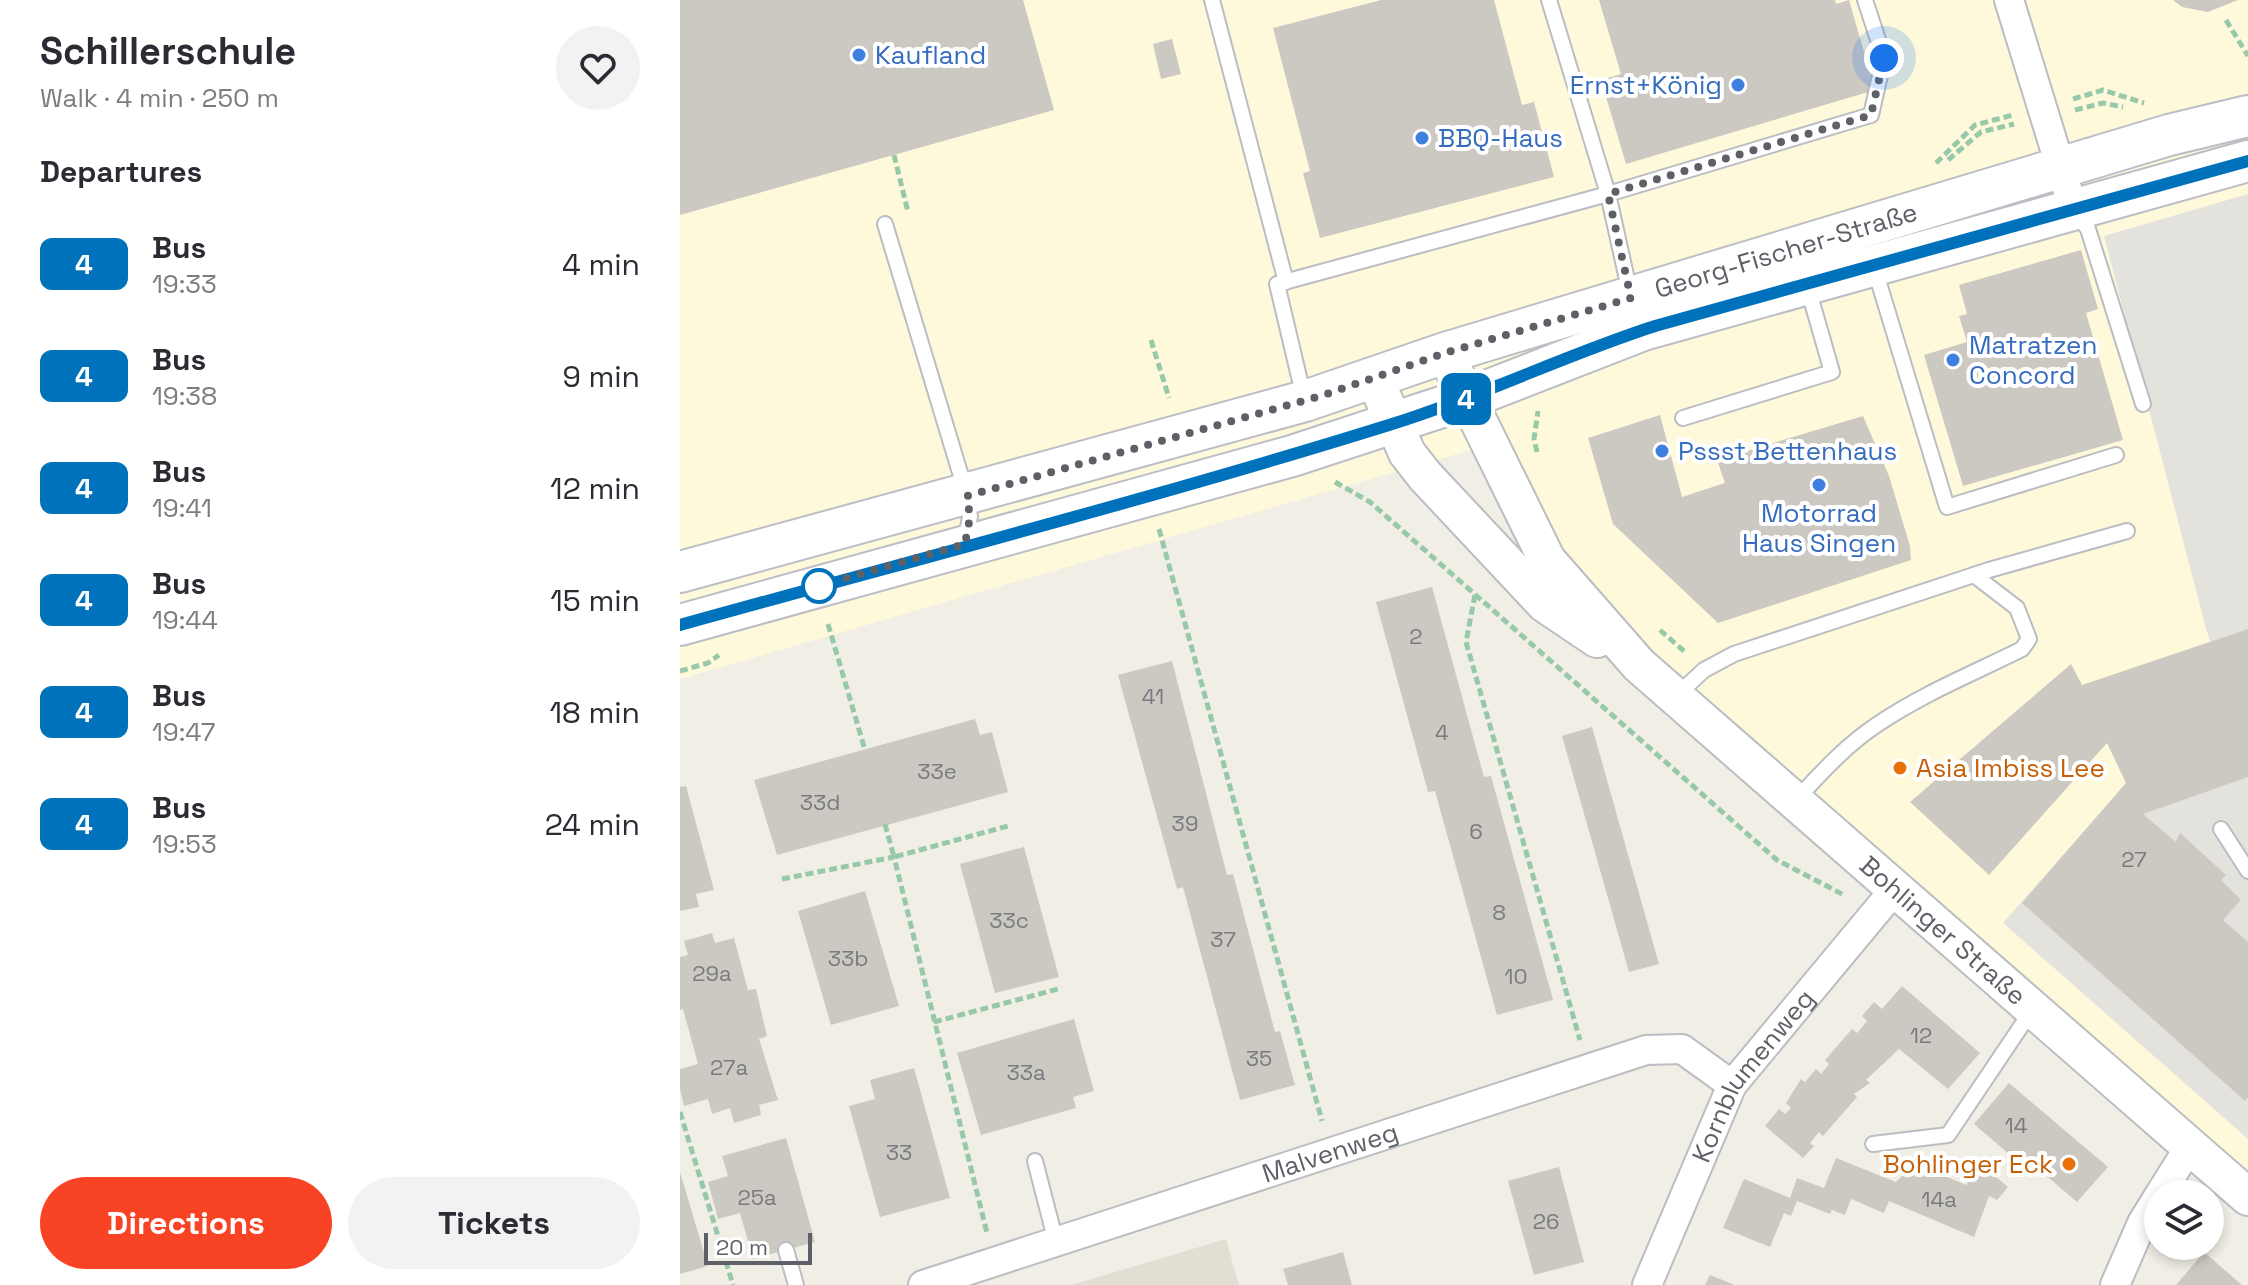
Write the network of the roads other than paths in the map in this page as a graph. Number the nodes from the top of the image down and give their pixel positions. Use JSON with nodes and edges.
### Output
{"nodes":[{"id":1,"x":1212,"y":0,"type":"edge"},
{"id":2,"x":1549,"y":0,"type":"edge"},
{"id":3,"x":1865,"y":0,"type":"edge"},
{"id":4,"x":2009,"y":0,"type":"edge"},
{"id":5,"x":2248,"y":116,"type":"edge"},
{"id":6,"x":2248,"y":161,"type":"edge"},
{"id":7,"x":2061,"y":170,"type":"junction"},
{"id":8,"x":1608,"y":194,"type":"junction"},
{"id":9,"x":2074,"y":211,"type":"junction"},
{"id":10,"x":885,"y":224,"type":"dead end"},
{"id":11,"x":1873,"y":266,"type":"junction"},
{"id":12,"x":1286,"y":282,"type":"junction"},
{"id":13,"x":1807,"y":284,"type":"junction"},
{"id":14,"x":1637,"y":314,"type":"junction"},
{"id":15,"x":1445,"y":353,"type":"junction"},
{"id":16,"x":1374,"y":377,"type":"junction"},
{"id":17,"x":1466,"y":399,"type":"junction"},
{"id":18,"x":1305,"y":401,"type":"junction"},
{"id":19,"x":2143,"y":404,"type":"dead end"},
{"id":20,"x":1683,"y":418,"type":"dead end"},
{"id":21,"x":1392,"y":424,"type":"junction"},
{"id":22,"x":2116,"y":455,"type":"dead end"},
{"id":23,"x":967,"y":496,"type":"junction"},
{"id":24,"x":2127,"y":531,"type":"dead end"},
{"id":25,"x":965,"y":544,"type":"junction"},
{"id":26,"x":680,"y":572,"type":"edge"},
{"id":27,"x":1974,"y":575,"type":"junction"},
{"id":28,"x":680,"y":625,"type":"edge"},
{"id":29,"x":1639,"y":665,"type":"junction"},
{"id":30,"x":1675,"y":696,"type":"junction"},
{"id":31,"x":1795,"y":801,"type":"junction"},
{"id":32,"x":2221,"y":829,"type":"dead end"},
{"id":33,"x":2248,"y":871,"type":"edge"},
{"id":34,"x":1886,"y":900,"type":"junction"},
{"id":35,"x":2033,"y":1009,"type":"junction"},
{"id":36,"x":1732,"y":1085,"type":"junction"},
{"id":37,"x":1873,"y":1144,"type":"dead end"},
{"id":38,"x":2190,"y":1146,"type":"junction"},
{"id":39,"x":1035,"y":1161,"type":"dead end"},
{"id":40,"x":2168,"y":1180,"type":"edge"},
{"id":41,"x":2240,"y":1186,"type":"edge"},
{"id":42,"x":2144,"y":1220,"type":"edge"},
{"id":43,"x":1056,"y":1242,"type":"junction"},
{"id":44,"x":786,"y":1250,"type":"dead end"},
{"id":45,"x":796,"y":1285,"type":"edge"},
{"id":46,"x":923,"y":1285,"type":"edge"},
{"id":47,"x":1647,"y":1285,"type":"edge"},
{"id":48,"x":2115,"y":1285,"type":"edge"}],
"edges":[{"from":1,"to":12,"type":"lane"},
{"from":2,"to":8,"type":"lane"},
{"from":3,"to":8,"type":"lane"},
{"from":4,"to":7,"type":"street"},
{"from":5,"to":7,"type":"main road","name":"Georg-Fischer-Straße"},
{"from":6,"to":9,"type":"main road","name":"Georg-Fischer-Straße"},
{"from":7,"to":9,"type":"street"},
{"from":7,"to":14,"type":"main road","name":"Georg-Fischer-Straße"},
{"from":8,"to":12,"type":"lane"},
{"from":8,"to":14,"type":"lane"},
{"from":9,"to":11,"type":"main road","name":"Georg-Fischer-Straße"},
{"from":9,"to":19,"type":"lane"},
{"from":10,"to":23,"type":"lane"},
{"from":11,"to":13,"type":"main road","name":"Georg-Fischer-Straße"},
{"from":11,"to":22,"type":"lane"},
{"from":12,"to":18,"type":"lane"},
{"from":13,"to":14,"type":"main road","name":"Georg-Fischer-Straße"},
{"from":13,"to":20,"type":"lane"},
{"from":14,"to":15,"type":"main road","name":"Georg-Fischer-Straße"},
{"from":14,"to":17,"type":"main road","name":"Georg-Fischer-Straße"},
{"from":15,"to":16,"type":"main road","name":"Georg-Fischer-Straße"},
{"from":15,"to":17,"type":"street","name":"Bohlinger Straße"},
{"from":16,"to":18,"type":"main road","name":"Georg-Fischer-Straße"},
{"from":16,"to":21,"type":"street","name":"Bohlinger Straße"},
{"from":17,"to":21,"type":"main road","name":"Georg-Fischer-Straße"},
{"from":17,"to":29,"type":"street","name":"Bohlinger Straße"},
{"from":18,"to":23,"type":"main road","name":"Georg-Fischer-Straße"},
{"from":21,"to":25,"type":"main road","name":"Georg-Fischer-Straße"},
{"from":21,"to":29,"type":"street","name":"Bohlinger Straße"},
{"from":23,"to":25,"type":"lane"},
{"from":23,"to":26,"type":"main road","name":"Georg-Fischer-Straße"},
{"from":24,"to":27,"type":"lane"},
{"from":25,"to":28,"type":"main road","name":"Georg-Fischer-Straße"},
{"from":27,"to":30,"type":"lane"},
{"from":27,"to":31,"type":"lane"},
{"from":29,"to":30,"type":"street","name":"Bohlinger Straße"},
{"from":30,"to":31,"type":"street","name":"Bohlinger Straße"},
{"from":31,"to":34,"type":"street","name":"Bohlinger Straße"},
{"from":32,"to":33,"type":"lane"},
{"from":34,"to":35,"type":"street","name":"Bohlinger Straße"},
{"from":34,"to":36,"type":"street","name":"Kornblumenweg"},
{"from":35,"to":37,"type":"lane"},
{"from":35,"to":38,"type":"street","name":"Bohlinger Straße"},
{"from":36,"to":43,"type":"street","name":"Malvenweg"},
{"from":36,"to":47,"type":"street","name":"Kornblumenweg"},
{"from":38,"to":40,"type":"street"},
{"from":38,"to":41,"type":"street","name":"Bohlinger Straße"},
{"from":39,"to":43,"type":"lane"},
{"from":42,"to":48,"type":"street"},
{"from":43,"to":46,"type":"street","name":"Malvenweg"},
{"from":44,"to":45,"type":"lane"}]}
